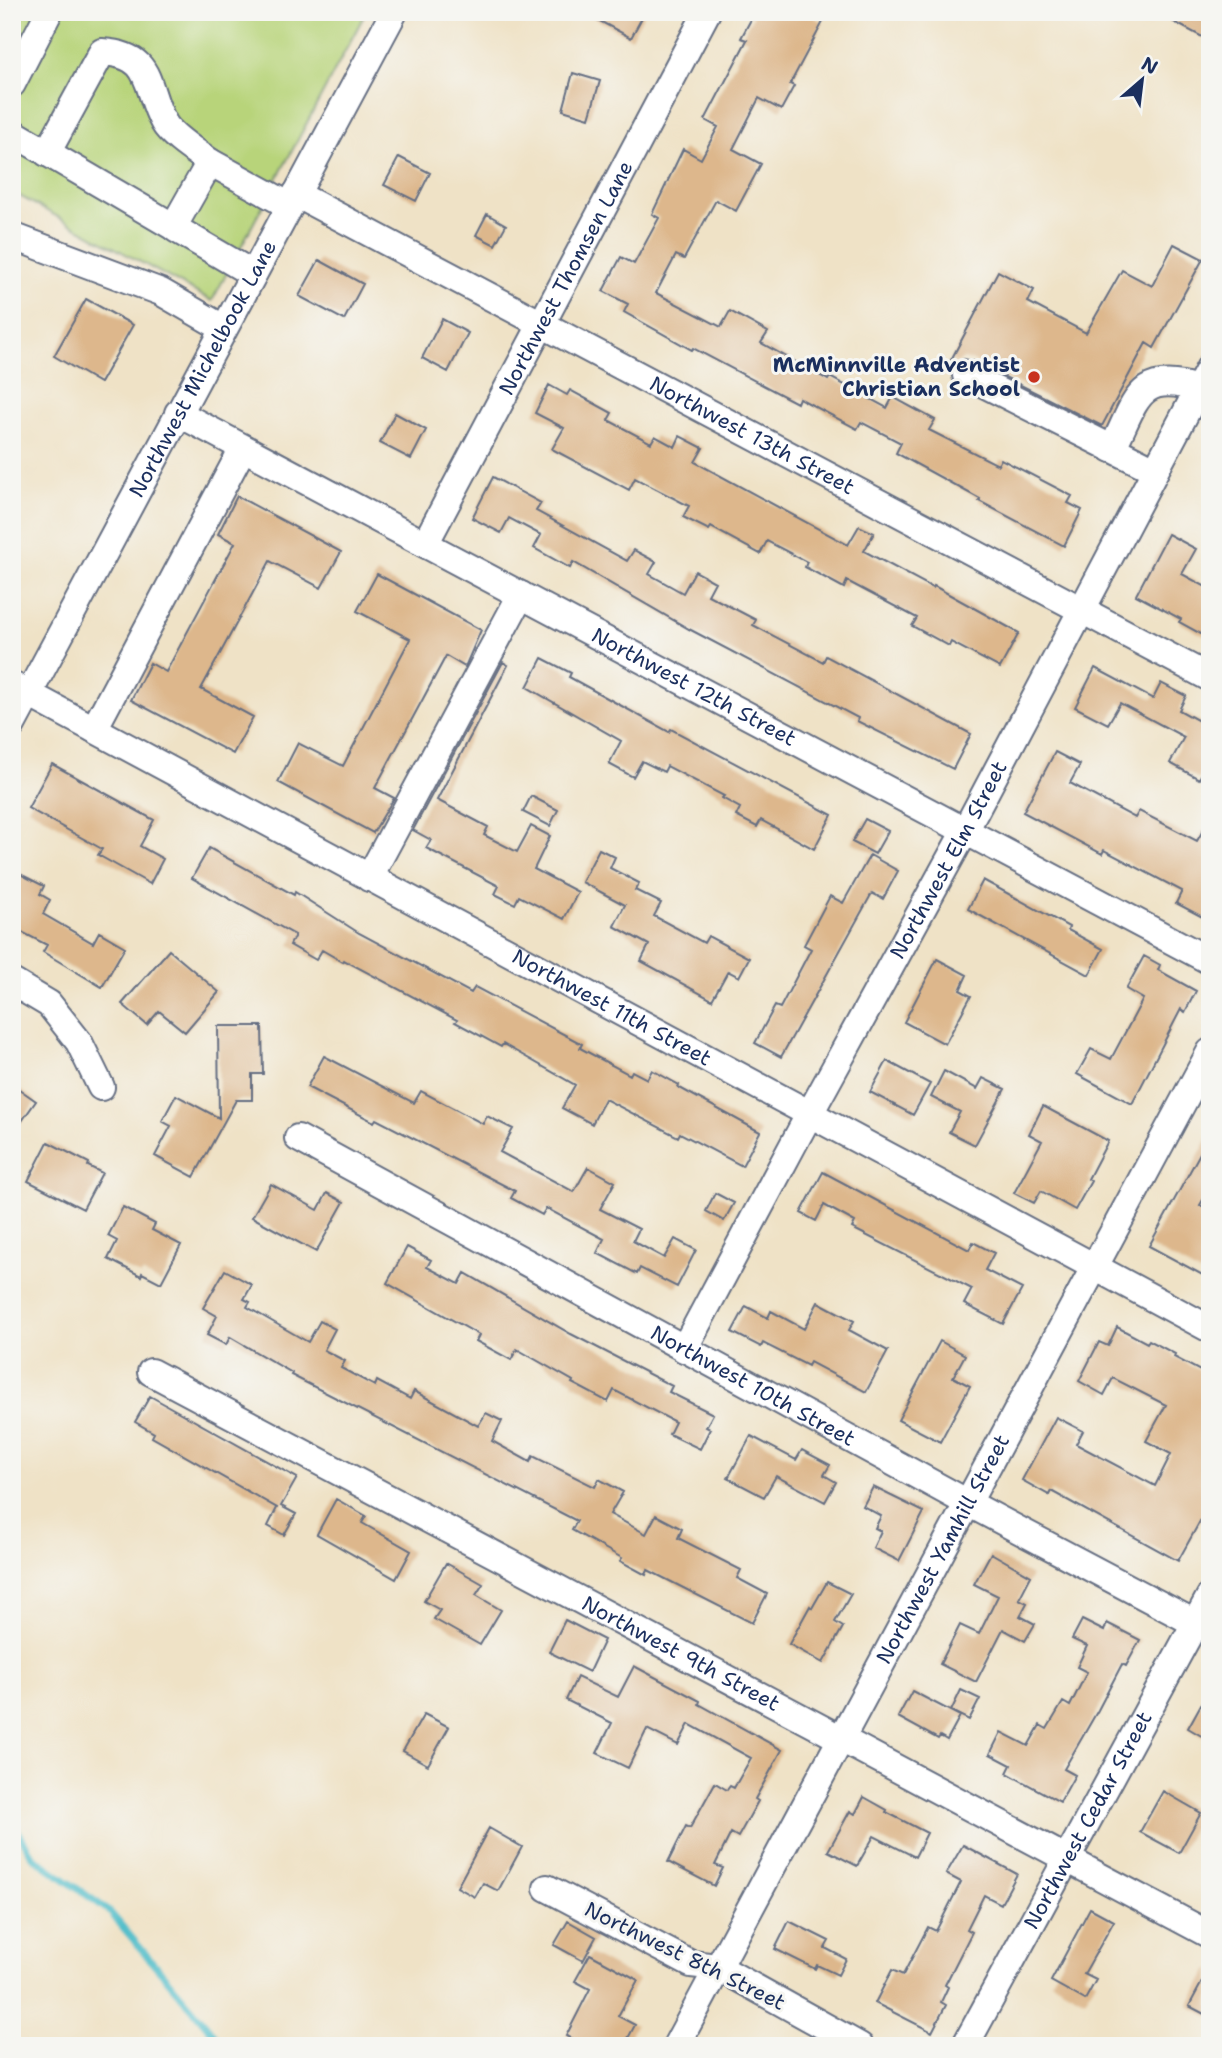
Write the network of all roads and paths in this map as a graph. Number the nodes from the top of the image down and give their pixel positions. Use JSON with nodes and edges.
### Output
{"nodes":[{"id":1,"x":49,"y":12,"type":"edge"},
{"id":2,"x":394,"y":12,"type":"edge"},
{"id":3,"x":707,"y":12,"type":"edge"},
{"id":4,"x":12,"y":84,"type":"edge"},
{"id":5,"x":12,"y":132,"type":"edge"},
{"id":6,"x":47,"y":153,"type":"junction"},
{"id":7,"x":212,"y":162,"type":"junction"},
{"id":8,"x":293,"y":200,"type":"junction"},
{"id":9,"x":175,"y":228,"type":"junction"},
{"id":10,"x":12,"y":236,"type":"edge"},
{"id":11,"x":253,"y":274,"type":"junction"},
{"id":12,"x":542,"y":324,"type":"junction"},
{"id":13,"x":223,"y":328,"type":"junction"},
{"id":14,"x":966,"y":374,"type":"dead end"},
{"id":15,"x":1203,"y":391,"type":"edge"},
{"id":16,"x":178,"y":413,"type":"junction"},
{"id":17,"x":243,"y":447,"type":"junction"},
{"id":18,"x":1112,"y":449,"type":"junction"},
{"id":19,"x":1155,"y":470,"type":"junction"},
{"id":20,"x":425,"y":544,"type":"junction"},
{"id":21,"x":520,"y":595,"type":"junction"},
{"id":22,"x":1081,"y":610,"type":"junction"},
{"id":23,"x":1210,"y":678,"type":"edge"},
{"id":24,"x":21,"y":689,"type":"edge"},
{"id":25,"x":12,"y":725,"type":"edge"},
{"id":26,"x":94,"y":729,"type":"junction"},
{"id":27,"x":965,"y":831,"type":"junction"},
{"id":28,"x":369,"y":878,"type":"junction"},
{"id":29,"x":1210,"y":961,"type":"edge"},
{"id":30,"x":12,"y":982,"type":"edge"},
{"id":31,"x":1210,"y":1052,"type":"edge"},
{"id":32,"x":101,"y":1087,"type":"dead end"},
{"id":33,"x":808,"y":1115,"type":"junction"},
{"id":34,"x":298,"y":1138,"type":"dead end"},
{"id":35,"x":1094,"y":1267,"type":"junction"},
{"id":36,"x":1210,"y":1329,"type":"edge"},
{"id":37,"x":684,"y":1349,"type":"junction"},
{"id":38,"x":151,"y":1372,"type":"dead end"},
{"id":39,"x":968,"y":1503,"type":"junction"},
{"id":40,"x":1210,"y":1596,"type":"edge"},
{"id":41,"x":1203,"y":1627,"type":"edge"},
{"id":42,"x":841,"y":1739,"type":"junction"},
{"id":43,"x":1066,"y":1858,"type":"junction"},
{"id":44,"x":547,"y":1888,"type":"dead end"},
{"id":45,"x":1210,"y":1935,"type":"edge"},
{"id":46,"x":718,"y":1967,"type":"junction"},
{"id":47,"x":676,"y":2046,"type":"edge"},
{"id":48,"x":860,"y":2046,"type":"edge"},
{"id":49,"x":965,"y":2046,"type":"edge"}],
"edges":[{"from":1,"to":4,"type":"street"},
{"from":2,"to":8,"type":"street","name":"Northwest Michelbook Lane"},
{"from":3,"to":12,"type":"street","name":"Northwest Thomsen Lane"},
{"from":5,"to":6,"type":"street"},
{"from":6,"to":7,"type":"street","name":"Northwest 13th Street"},
{"from":6,"to":9,"type":"street"},
{"from":7,"to":8,"type":"street","name":"Northwest 13th Street"},
{"from":7,"to":9,"type":"street"},
{"from":8,"to":11,"type":"street","name":"Northwest Michelbook Lane"},
{"from":8,"to":12,"type":"street","name":"Northwest 13th Street"},
{"from":9,"to":11,"type":"street"},
{"from":10,"to":13,"type":"street"},
{"from":11,"to":13,"type":"street","name":"Northwest Michelbook Lane"},
{"from":12,"to":20,"type":"street","name":"Northwest Thomsen Lane"},
{"from":12,"to":22,"type":"street","name":"Northwest 13th Street"},
{"from":13,"to":16,"type":"street","name":"Northwest Michelbook Lane"},
{"from":14,"to":18,"type":"street"},
{"from":15,"to":18,"type":"street"},
{"from":15,"to":19,"type":"street","name":"Northwest Elm Street"},
{"from":16,"to":17,"type":"street","name":"Northwest 12th Street"},
{"from":16,"to":24,"type":"street","name":"Northwest Michelbook Lane"},
{"from":17,"to":20,"type":"street","name":"Northwest 12th Street"},
{"from":17,"to":26,"type":"street"},
{"from":18,"to":19,"type":"street"},
{"from":19,"to":22,"type":"street","name":"Northwest Elm Street"},
{"from":20,"to":21,"type":"street","name":"Northwest 12th Street"},
{"from":21,"to":27,"type":"street","name":"Northwest 12th Street"},
{"from":21,"to":28,"type":"street"},
{"from":22,"to":23,"type":"street","name":"Northwest 13th Street"},
{"from":22,"to":27,"type":"street","name":"Northwest Elm Street"},
{"from":24,"to":25,"type":"street","name":"Northwest Michelbook Lane"},
{"from":24,"to":26,"type":"street","name":"Northwest 11th Street"},
{"from":26,"to":28,"type":"street","name":"Northwest 11th Street"},
{"from":27,"to":29,"type":"street","name":"Northwest 12th Street"},
{"from":27,"to":33,"type":"street","name":"Northwest Elm Street"},
{"from":28,"to":33,"type":"street","name":"Northwest 11th Street"},
{"from":30,"to":32,"type":"street"},
{"from":31,"to":35,"type":"street","name":"Northwest Yamhill Street"},
{"from":33,"to":35,"type":"street","name":"Northwest 11th Street"},
{"from":33,"to":37,"type":"street","name":"Northwest Elm Street"},
{"from":34,"to":37,"type":"street","name":"Northwest 10th Street"},
{"from":35,"to":36,"type":"street","name":"Northwest 11th Street"},
{"from":35,"to":39,"type":"street","name":"Northwest Yamhill Street"},
{"from":37,"to":39,"type":"street","name":"Northwest 10th Street"},
{"from":38,"to":42,"type":"street","name":"Northwest 9th Street"},
{"from":39,"to":41,"type":"street","name":"Northwest 10th Street"},
{"from":39,"to":42,"type":"street","name":"Northwest Yamhill Street"},
{"from":40,"to":41,"type":"street","name":"Northwest Cedar Street"},
{"from":41,"to":43,"type":"street","name":"Northwest Cedar Street"},
{"from":42,"to":43,"type":"street","name":"Northwest 9th Street"},
{"from":42,"to":46,"type":"street","name":"Northwest Yamhill Street"},
{"from":43,"to":45,"type":"street","name":"Northwest 9th Street"},
{"from":43,"to":49,"type":"street","name":"Northwest Cedar Street"},
{"from":44,"to":46,"type":"street","name":"Northwest 8th Street"},
{"from":46,"to":47,"type":"street","name":"Northwest Yamhill Street"},
{"from":46,"to":48,"type":"street","name":"Northwest 8th Street"}]}
